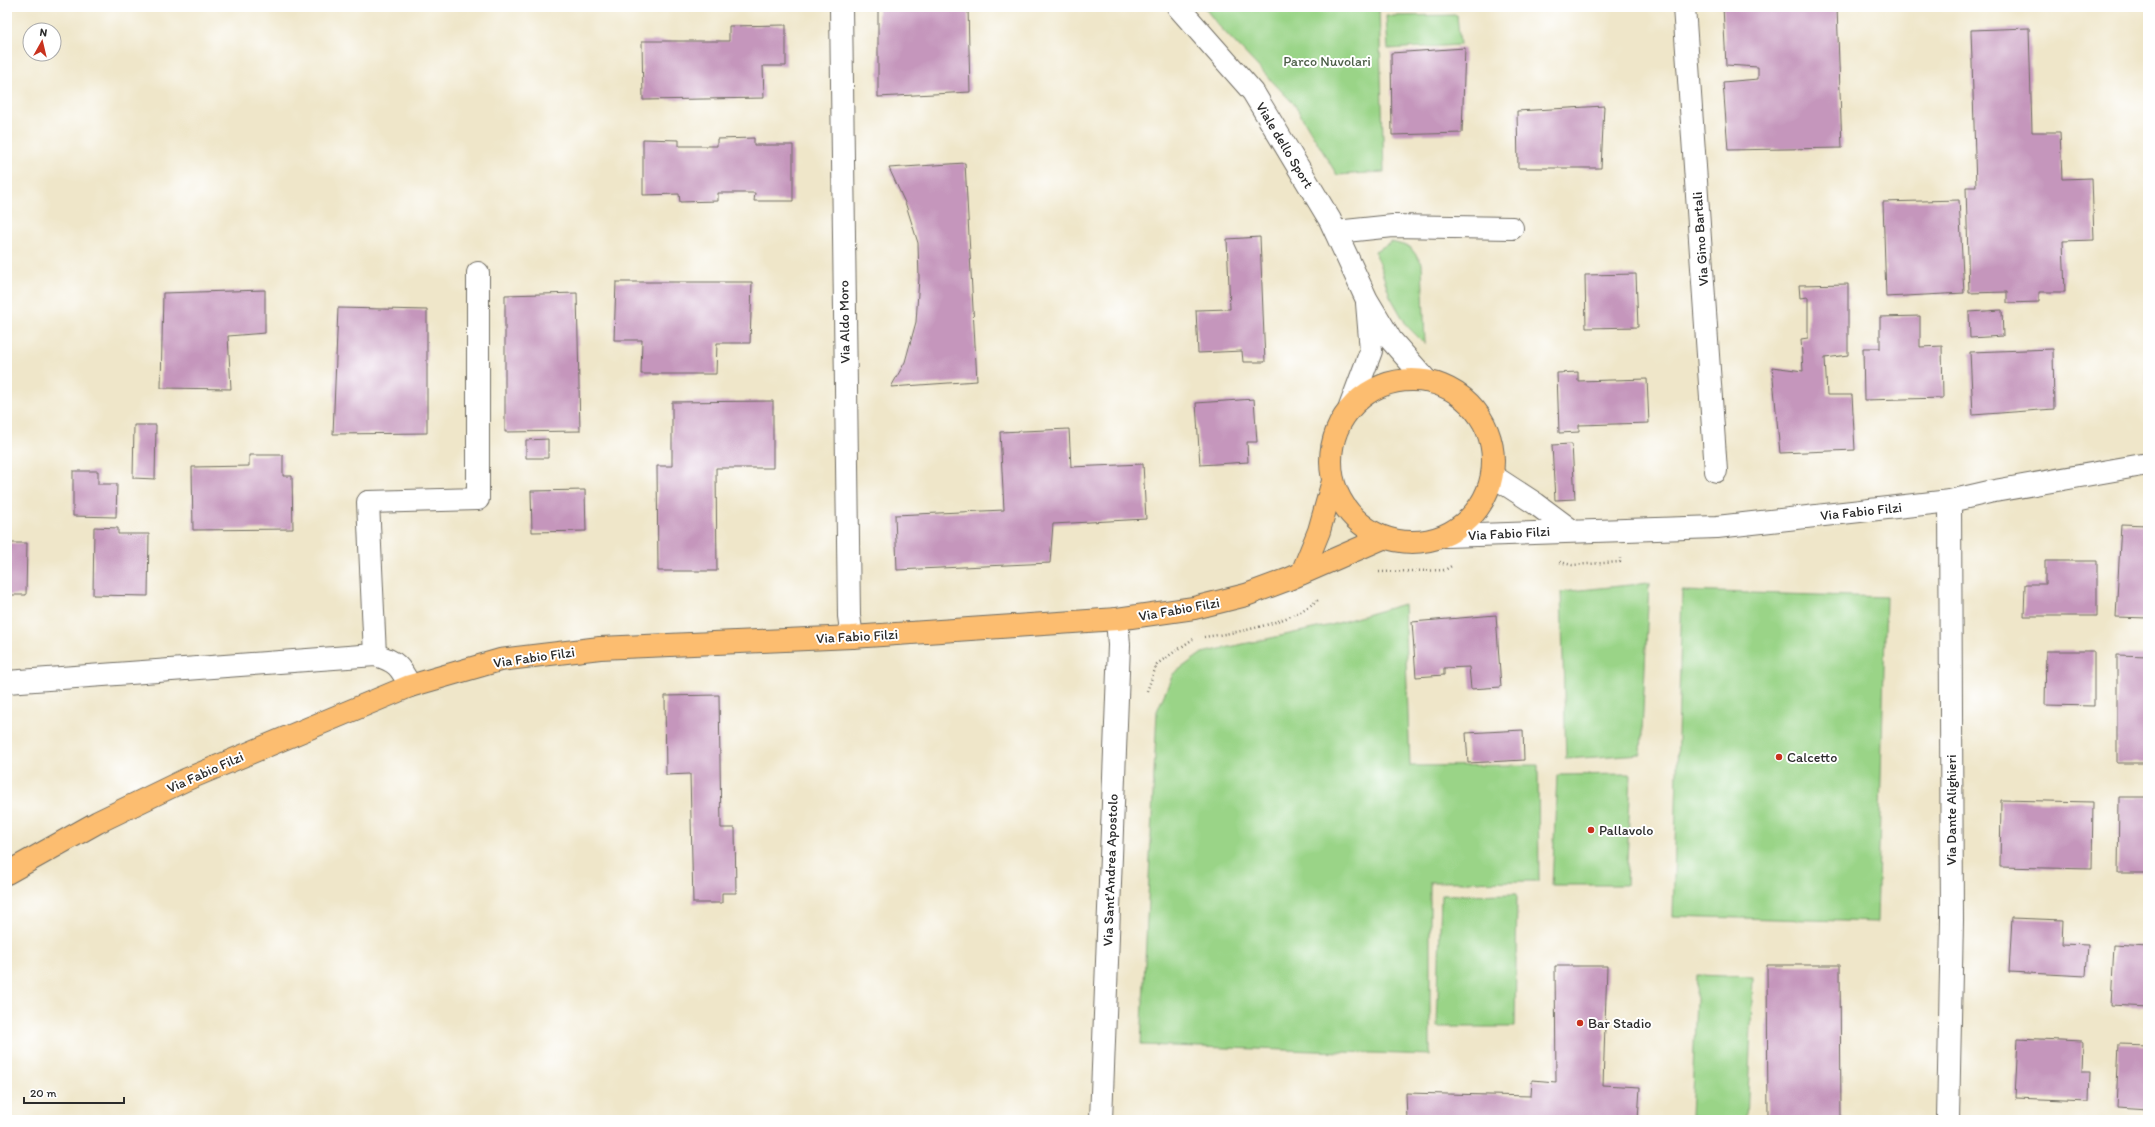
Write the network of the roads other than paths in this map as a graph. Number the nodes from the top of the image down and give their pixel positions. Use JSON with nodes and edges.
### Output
{"nodes":[{"id":1,"x":841,"y":7,"type":"edge"},
{"id":2,"x":1178,"y":7,"type":"edge"},
{"id":3,"x":1684,"y":7,"type":"edge"},
{"id":4,"x":1512,"y":228,"type":"dead end"},
{"id":5,"x":1336,"y":232,"type":"junction"},
{"id":6,"x":478,"y":273,"type":"dead end"},
{"id":7,"x":1366,"y":300,"type":"junction"},
{"id":8,"x":1427,"y":381,"type":"junction"},
{"id":9,"x":1350,"y":407,"type":"junction"},
{"id":10,"x":2148,"y":464,"type":"edge"},
{"id":11,"x":1716,"y":471,"type":"dead end"},
{"id":12,"x":1493,"y":476,"type":"junction"},
{"id":13,"x":1333,"y":481,"type":"junction"},
{"id":14,"x":1950,"y":501,"type":"junction"},
{"id":15,"x":1571,"y":530,"type":"junction"},
{"id":16,"x":1446,"y":536,"type":"junction"},
{"id":17,"x":1383,"y":538,"type":"junction"},
{"id":18,"x":1302,"y":573,"type":"junction"},
{"id":19,"x":1117,"y":620,"type":"junction"},
{"id":20,"x":852,"y":637,"type":"junction"},
{"id":21,"x":375,"y":655,"type":"junction"},
{"id":22,"x":7,"y":682,"type":"edge"},
{"id":23,"x":410,"y":686,"type":"junction"},
{"id":24,"x":7,"y":873,"type":"edge"},
{"id":25,"x":1101,"y":1120,"type":"edge"},
{"id":26,"x":1948,"y":1120,"type":"edge"}],
"edges":[{"from":1,"to":20,"type":"street","name":"Via Aldo Moro"},
{"from":2,"to":5,"type":"street","name":"Viale dello Sport"},
{"from":3,"to":11,"type":"street","name":"Via Gino Bartali"},
{"from":4,"to":5,"type":"street"},
{"from":5,"to":7,"type":"street","name":"Viale dello Sport"},
{"from":6,"to":21,"type":"street"},
{"from":7,"to":8,"type":"street","name":"Viale dello Sport"},
{"from":7,"to":9,"type":"street","name":"Viale dello Sport"},
{"from":8,"to":9,"type":"main road","name":"Via Fabio Filzi"},
{"from":8,"to":12,"type":"main road","name":"Via Fabio Filzi"},
{"from":9,"to":13,"type":"main road","name":"Via Fabio Filzi"},
{"from":10,"to":14,"type":"street","name":"Via Fabio Filzi"},
{"from":12,"to":15,"type":"street","name":"Via Fabio Filzi"},
{"from":12,"to":16,"type":"main road","name":"Via Fabio Filzi"},
{"from":13,"to":17,"type":"main road","name":"Via Fabio Filzi"},
{"from":13,"to":18,"type":"main road","name":"Via Fabio Filzi"},
{"from":14,"to":15,"type":"street","name":"Via Fabio Filzi"},
{"from":14,"to":26,"type":"street","name":"Via Dante Alighieri"},
{"from":15,"to":16,"type":"street","name":"Via Fabio Filzi"},
{"from":16,"to":17,"type":"main road","name":"Via Fabio Filzi"},
{"from":17,"to":18,"type":"main road","name":"Via Fabio Filzi"},
{"from":18,"to":19,"type":"main road","name":"Via Fabio Filzi"},
{"from":19,"to":20,"type":"main road","name":"Via Fabio Filzi"},
{"from":19,"to":25,"type":"street","name":"Via Sant'Andrea Apostolo"},
{"from":20,"to":23,"type":"main road","name":"Via Fabio Filzi"},
{"from":21,"to":22,"type":"street"},
{"from":21,"to":23,"type":"street"},
{"from":23,"to":24,"type":"main road","name":"Via Fabio Filzi"}]}
